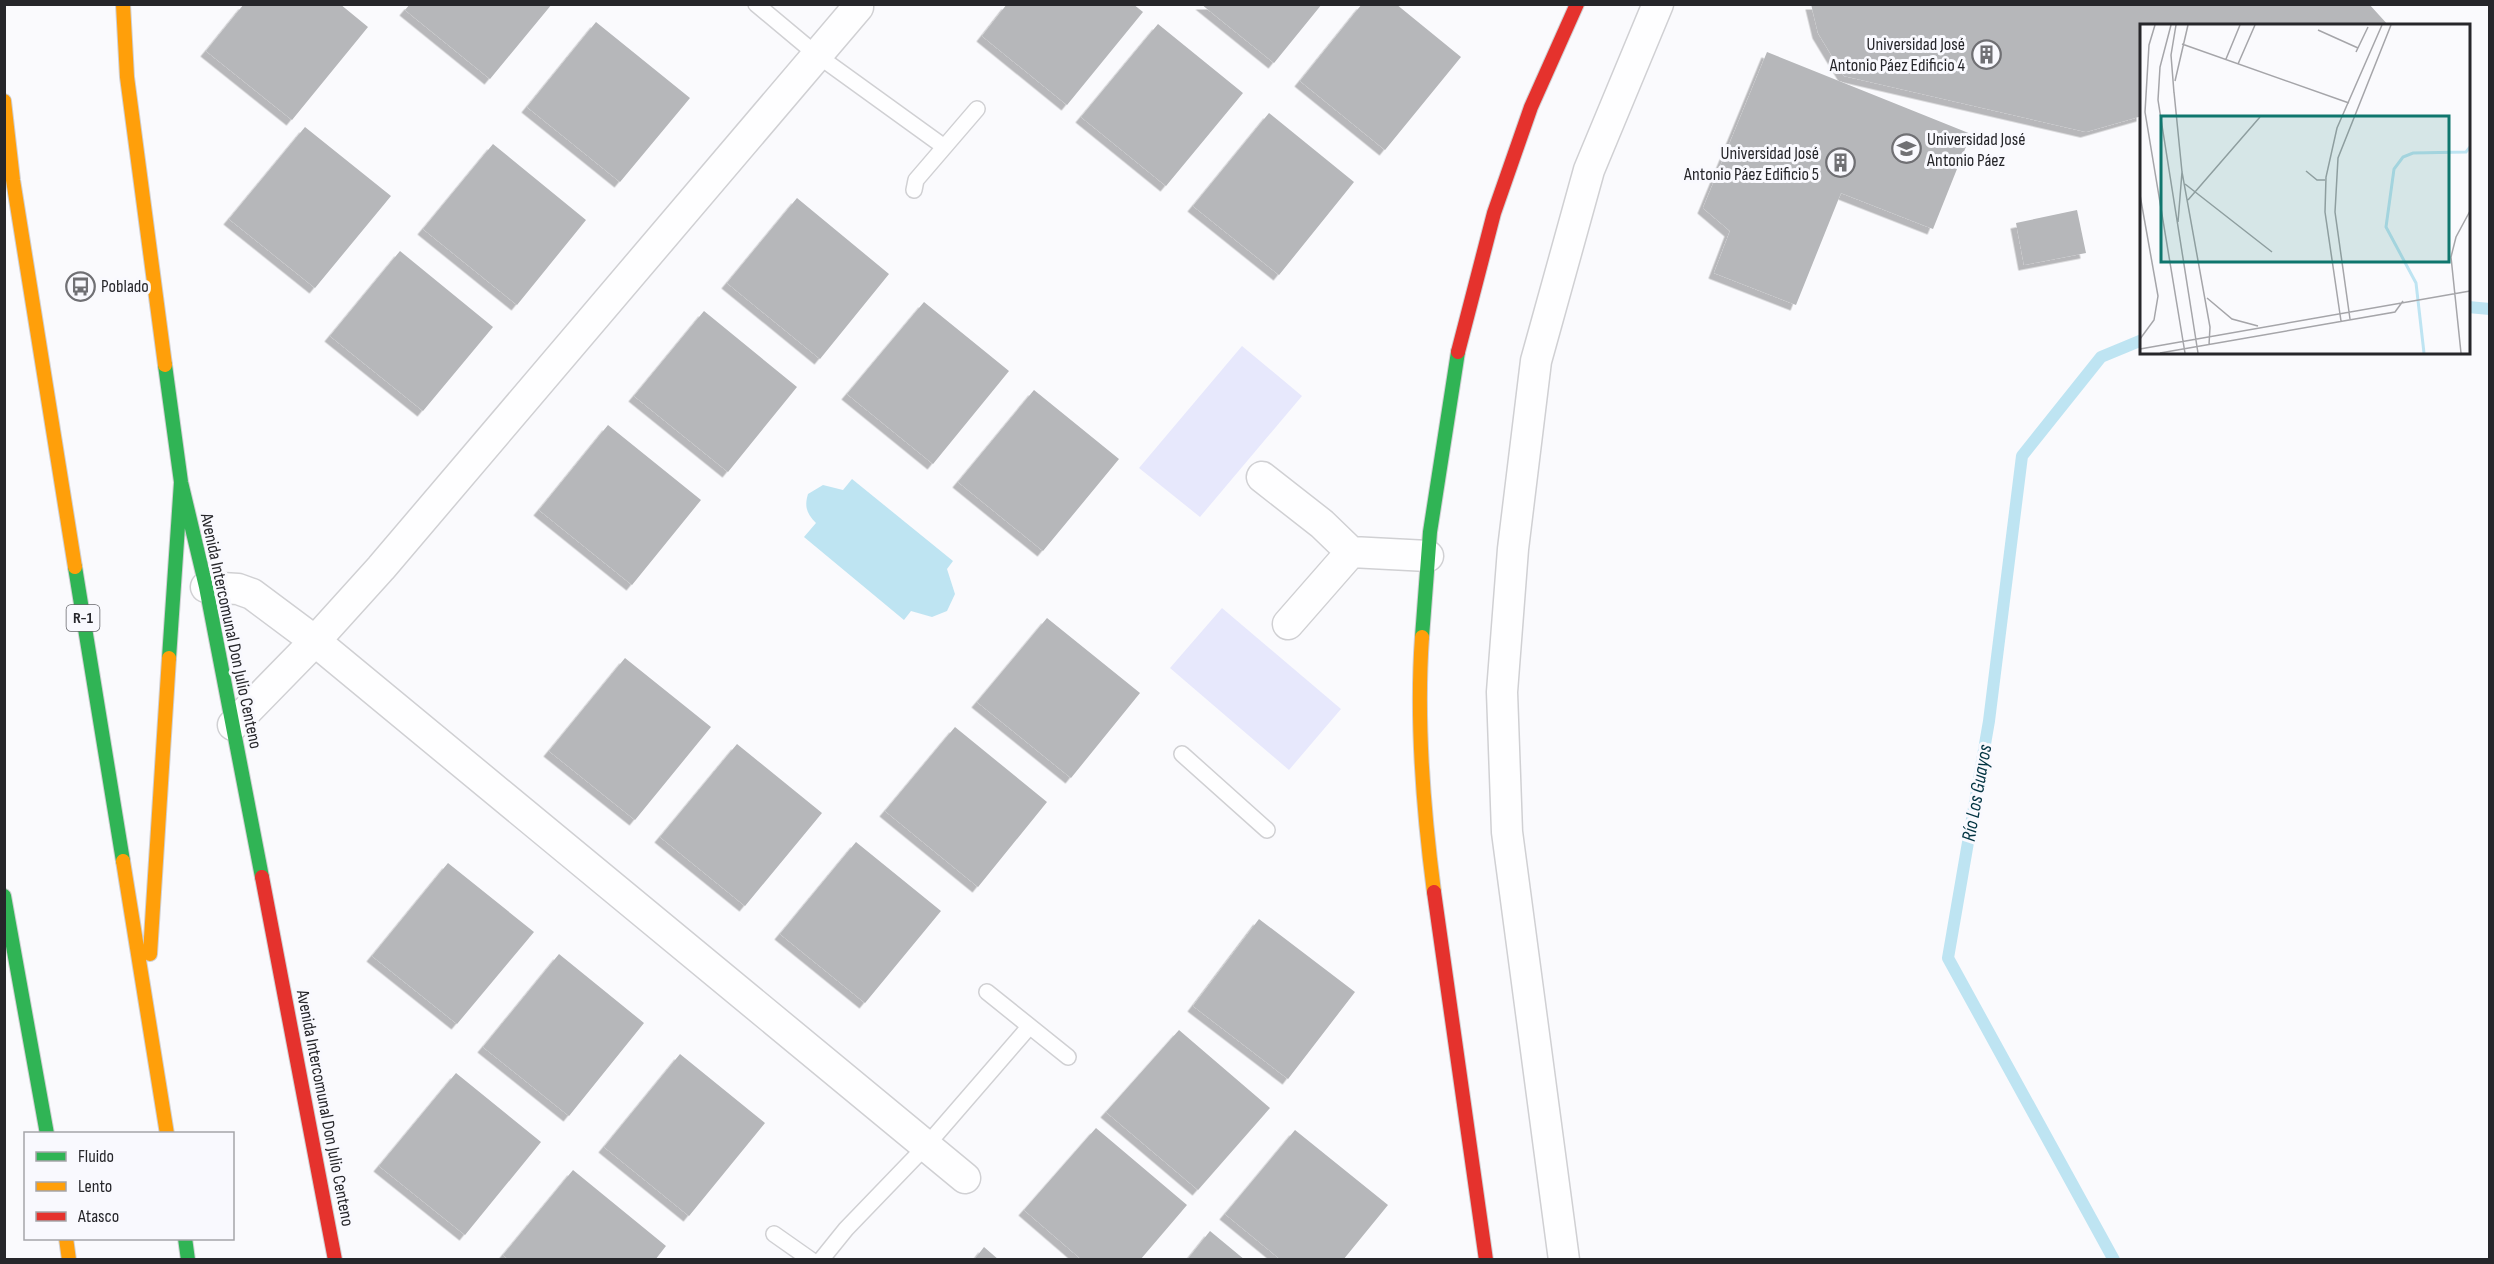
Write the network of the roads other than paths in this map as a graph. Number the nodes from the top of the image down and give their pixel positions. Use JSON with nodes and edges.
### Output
{"nodes":[{"id":1,"x":123,"y":4,"type":"edge"},
{"id":2,"x":756,"y":4,"type":"edge"},
{"id":3,"x":1577,"y":4,"type":"edge"},
{"id":4,"x":1659,"y":4,"type":"edge"},
{"id":5,"x":858,"y":7,"type":"dead end"},
{"id":6,"x":817,"y":55,"type":"junction"},
{"id":7,"x":4,"y":101,"type":"edge"},
{"id":8,"x":976,"y":109,"type":"dead end"},
{"id":9,"x":943,"y":146,"type":"junction"},
{"id":10,"x":914,"y":190,"type":"dead end"},
{"id":11,"x":1262,"y":477,"type":"dead end"},
{"id":12,"x":181,"y":482,"type":"junction"},
{"id":13,"x":1351,"y":552,"type":"junction"},
{"id":14,"x":1428,"y":556,"type":"junction"},
{"id":15,"x":206,"y":587,"type":"junction"},
{"id":16,"x":1288,"y":624,"type":"dead end"},
{"id":17,"x":315,"y":641,"type":"junction"},
{"id":18,"x":233,"y":725,"type":"junction"},
{"id":19,"x":1182,"y":754,"type":"dead end"},
{"id":20,"x":1267,"y":830,"type":"dead end"},
{"id":21,"x":4,"y":896,"type":"edge"},
{"id":22,"x":987,"y":992,"type":"dead end"},
{"id":23,"x":146,"y":1012,"type":"junction"},
{"id":24,"x":1029,"y":1027,"type":"junction"},
{"id":25,"x":1068,"y":1057,"type":"dead end"},
{"id":26,"x":47,"y":1132,"type":"edge"},
{"id":27,"x":167,"y":1132,"type":"edge"},
{"id":28,"x":926,"y":1146,"type":"junction"},
{"id":29,"x":965,"y":1178,"type":"dead end"},
{"id":30,"x":774,"y":1234,"type":"dead end"},
{"id":31,"x":66,"y":1240,"type":"edge"},
{"id":32,"x":185,"y":1240,"type":"edge"},
{"id":33,"x":69,"y":1260,"type":"edge"},
{"id":34,"x":188,"y":1260,"type":"edge"},
{"id":35,"x":335,"y":1260,"type":"edge"},
{"id":36,"x":811,"y":1260,"type":"edge"},
{"id":37,"x":821,"y":1260,"type":"edge"},
{"id":38,"x":1486,"y":1260,"type":"edge"},
{"id":39,"x":1564,"y":1260,"type":"edge"}],
"edges":[{"from":1,"to":12,"type":"street","name":"Avenida Intercomunal Don Julio Centeno"},
{"from":2,"to":6,"type":"lane"},
{"from":3,"to":14,"type":"street"},
{"from":4,"to":39,"type":"street"},
{"from":5,"to":6,"type":"street"},
{"from":6,"to":9,"type":"lane"},
{"from":6,"to":17,"type":"street"},
{"from":7,"to":23,"type":"street","number":"R-1"},
{"from":8,"to":9,"type":"lane"},
{"from":9,"to":10,"type":"lane"},
{"from":11,"to":13,"type":"street"},
{"from":12,"to":15,"type":"street","name":"Avenida Intercomunal Don Julio Centeno"},
{"from":12,"to":23,"type":"street"},
{"from":13,"to":14,"type":"street"},
{"from":13,"to":16,"type":"street"},
{"from":14,"to":38,"type":"street"},
{"from":15,"to":17,"type":"street"},
{"from":15,"to":18,"type":"street","name":"Avenida Intercomunal Don Julio Centeno"},
{"from":17,"to":18,"type":"street"},
{"from":17,"to":28,"type":"street"},
{"from":18,"to":35,"type":"street","name":"Avenida Intercomunal Don Julio Centeno"},
{"from":19,"to":20,"type":"lane"},
{"from":21,"to":26,"type":"street"},
{"from":22,"to":24,"type":"lane"},
{"from":23,"to":27,"type":"street","number":"R-1"},
{"from":24,"to":25,"type":"lane"},
{"from":24,"to":28,"type":"lane"},
{"from":28,"to":29,"type":"street"},
{"from":28,"to":37,"type":"lane"},
{"from":30,"to":36,"type":"lane"},
{"from":31,"to":33,"type":"street"},
{"from":32,"to":34,"type":"street"}]}
